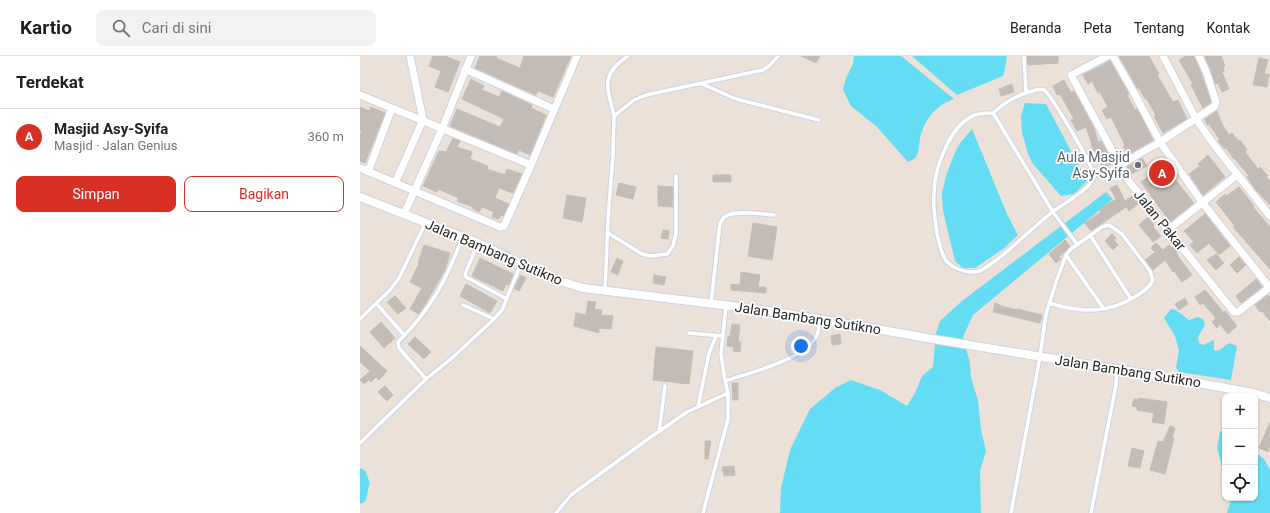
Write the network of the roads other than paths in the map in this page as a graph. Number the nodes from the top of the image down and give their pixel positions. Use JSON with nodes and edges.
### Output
{"nodes":[{"id":1,"x":410,"y":56,"type":"edge"},
{"id":2,"x":471,"y":56,"type":"edge"},
{"id":3,"x":577,"y":56,"type":"edge"},
{"id":4,"x":628,"y":56,"type":"edge"},
{"id":5,"x":778,"y":56,"type":"edge"},
{"id":6,"x":1024,"y":56,"type":"edge"},
{"id":7,"x":1108,"y":56,"type":"edge"},
{"id":8,"x":1113,"y":56,"type":"edge"},
{"id":9,"x":1163,"y":56,"type":"edge"},
{"id":10,"x":1199,"y":56,"type":"edge"},
{"id":11,"x":465,"y":68,"type":"junction"},
{"id":12,"x":701,"y":83,"type":"junction"},
{"id":13,"x":1026,"y":92,"type":"junction"},
{"id":14,"x":360,"y":95,"type":"edge"},
{"id":15,"x":392,"y":108,"type":"junction"},
{"id":16,"x":554,"y":109,"type":"junction"},
{"id":17,"x":994,"y":113,"type":"junction"},
{"id":18,"x":614,"y":116,"type":"junction"},
{"id":19,"x":1196,"y":119,"type":"junction"},
{"id":20,"x":423,"y":120,"type":"junction"},
{"id":21,"x":818,"y":120,"type":"dead end"},
{"id":22,"x":442,"y":129,"type":"junction"},
{"id":23,"x":1160,"y":142,"type":"junction"},
{"id":24,"x":531,"y":165,"type":"junction"},
{"id":25,"x":1120,"y":165,"type":"junction"},
{"id":26,"x":360,"y":168,"type":"edge"},
{"id":27,"x":368,"y":172,"type":"junction"},
{"id":28,"x":1237,"y":175,"type":"junction"},
{"id":29,"x":676,"y":176,"type":"dead end"},
{"id":30,"x":395,"y":183,"type":"junction"},
{"id":31,"x":414,"y":191,"type":"junction"},
{"id":32,"x":360,"y":197,"type":"edge"},
{"id":33,"x":1202,"y":202,"type":"junction"},
{"id":34,"x":1053,"y":212,"type":"junction"},
{"id":35,"x":404,"y":214,"type":"junction"},
{"id":36,"x":774,"y":215,"type":"dead end"},
{"id":37,"x":1270,"y":216,"type":"edge"},
{"id":38,"x":426,"y":223,"type":"junction"},
{"id":39,"x":1168,"y":230,"type":"junction"},
{"id":40,"x":608,"y":233,"type":"junction"},
{"id":41,"x":1090,"y":235,"type":"junction"},
{"id":42,"x":462,"y":237,"type":"junction"},
{"id":43,"x":478,"y":243,"type":"junction"},
{"id":44,"x":1078,"y":244,"type":"junction"},
{"id":45,"x":1066,"y":255,"type":"junction"},
{"id":46,"x":521,"y":263,"type":"junction"},
{"id":47,"x":1270,"y":287,"type":"edge"},
{"id":48,"x":605,"y":290,"type":"junction"},
{"id":49,"x":507,"y":299,"type":"junction"},
{"id":50,"x":1131,"y":299,"type":"junction"},
{"id":51,"x":376,"y":303,"type":"junction"},
{"id":52,"x":1049,"y":303,"type":"junction"},
{"id":53,"x":711,"y":304,"type":"junction"},
{"id":54,"x":463,"y":305,"type":"dead end"},
{"id":55,"x":726,"y":306,"type":"junction"},
{"id":56,"x":1104,"y":308,"type":"junction"},
{"id":57,"x":820,"y":318,"type":"junction"},
{"id":58,"x":360,"y":319,"type":"edge"},
{"id":59,"x":494,"y":319,"type":"junction"},
{"id":60,"x":688,"y":333,"type":"dead end"},
{"id":61,"x":404,"y":335,"type":"junction"},
{"id":62,"x":716,"y":336,"type":"junction"},
{"id":63,"x":723,"y":336,"type":"junction"},
{"id":64,"x":1040,"y":356,"type":"junction"},
{"id":65,"x":1117,"y":370,"type":"junction"},
{"id":66,"x":426,"y":379,"type":"junction"},
{"id":67,"x":725,"y":381,"type":"junction"},
{"id":68,"x":664,"y":386,"type":"dead end"},
{"id":69,"x":728,"y":393,"type":"junction"},
{"id":70,"x":1270,"y":398,"type":"edge"},
{"id":71,"x":698,"y":408,"type":"junction"},
{"id":72,"x":659,"y":432,"type":"junction"},
{"id":73,"x":360,"y":443,"type":"edge"},
{"id":74,"x":556,"y":513,"type":"edge"},
{"id":75,"x":702,"y":513,"type":"edge"},
{"id":76,"x":1011,"y":513,"type":"edge"},
{"id":77,"x":1091,"y":513,"type":"edge"}],
"edges":[{"from":1,"to":20,"type":"street"},
{"from":2,"to":11,"type":"street"},
{"from":3,"to":16,"type":"street"},
{"from":4,"to":18,"type":"lane"},
{"from":5,"to":12,"type":"lane"},
{"from":6,"to":13,"type":"lane"},
{"from":7,"to":25,"type":"street","name":"Jalan Pakar"},
{"from":8,"to":23,"type":"street"},
{"from":9,"to":19,"type":"street"},
{"from":10,"to":19,"type":"street"},
{"from":11,"to":16,"type":"street"},
{"from":11,"to":22,"type":"street"},
{"from":12,"to":18,"type":"lane"},
{"from":12,"to":21,"type":"lane"},
{"from":13,"to":17,"type":"lane"},
{"from":13,"to":34,"type":"lane"},
{"from":14,"to":15,"type":"street"},
{"from":15,"to":20,"type":"street"},
{"from":15,"to":27,"type":"street"},
{"from":16,"to":24,"type":"street"},
{"from":17,"to":34,"type":"lane"},
{"from":17,"to":34,"type":"lane"},
{"from":18,"to":40,"type":"lane"},
{"from":19,"to":23,"type":"street"},
{"from":19,"to":28,"type":"street"},
{"from":20,"to":22,"type":"street"},
{"from":20,"to":30,"type":"street"},
{"from":22,"to":24,"type":"street"},
{"from":22,"to":31,"type":"street"},
{"from":23,"to":25,"type":"street"},
{"from":23,"to":33,"type":"street"},
{"from":24,"to":31,"type":"street"},
{"from":25,"to":39,"type":"street","name":"Jalan Pakar"},
{"from":26,"to":27,"type":"street"},
{"from":27,"to":30,"type":"street"},
{"from":28,"to":33,"type":"street"},
{"from":28,"to":37,"type":"street"},
{"from":29,"to":40,"type":"lane"},
{"from":30,"to":31,"type":"street"},
{"from":31,"to":35,"type":"street"},
{"from":32,"to":35,"type":"street","name":"Jalan Bambang Sutikno"},
{"from":33,"to":39,"type":"street"},
{"from":33,"to":47,"type":"street"},
{"from":34,"to":44,"type":"lane"},
{"from":35,"to":38,"type":"street","name":"Jalan Bambang Sutikno"},
{"from":36,"to":53,"type":"lane"},
{"from":38,"to":42,"type":"street","name":"Jalan Bambang Sutikno"},
{"from":38,"to":51,"type":"lane"},
{"from":39,"to":47,"type":"street","name":"Jalan Pakar"},
{"from":40,"to":48,"type":"lane"},
{"from":41,"to":44,"type":"lane"},
{"from":41,"to":50,"type":"lane"},
{"from":41,"to":50,"type":"lane"},
{"from":42,"to":43,"type":"street","name":"Jalan Bambang Sutikno"},
{"from":42,"to":61,"type":"lane"},
{"from":43,"to":46,"type":"street","name":"Jalan Bambang Sutikno"},
{"from":43,"to":49,"type":"lane"},
{"from":44,"to":45,"type":"lane"},
{"from":45,"to":52,"type":"lane"},
{"from":45,"to":56,"type":"lane"},
{"from":46,"to":48,"type":"street","name":"Jalan Bambang Sutikno"},
{"from":46,"to":49,"type":"lane"},
{"from":48,"to":53,"type":"street","name":"Jalan Bambang Sutikno"},
{"from":49,"to":59,"type":"lane"},
{"from":50,"to":56,"type":"lane"},
{"from":51,"to":58,"type":"lane"},
{"from":51,"to":61,"type":"lane"},
{"from":52,"to":56,"type":"lane"},
{"from":52,"to":64,"type":"lane"},
{"from":53,"to":55,"type":"street","name":"Jalan Bambang Sutikno"},
{"from":54,"to":59,"type":"lane"},
{"from":55,"to":57,"type":"street","name":"Jalan Bambang Sutikno"},
{"from":55,"to":63,"type":"lane"},
{"from":57,"to":64,"type":"street","name":"Jalan Bambang Sutikno"},
{"from":57,"to":67,"type":"lane"},
{"from":59,"to":66,"type":"lane"},
{"from":60,"to":62,"type":"lane"},
{"from":61,"to":66,"type":"lane"},
{"from":62,"to":63,"type":"lane"},
{"from":62,"to":71,"type":"lane"},
{"from":63,"to":67,"type":"lane"},
{"from":64,"to":65,"type":"street","name":"Jalan Bambang Sutikno"},
{"from":64,"to":76,"type":"lane"},
{"from":65,"to":70,"type":"street","name":"Jalan Bambang Sutikno"},
{"from":65,"to":77,"type":"lane"},
{"from":66,"to":73,"type":"lane"},
{"from":67,"to":69,"type":"lane"},
{"from":68,"to":72,"type":"lane"},
{"from":69,"to":71,"type":"lane"},
{"from":69,"to":75,"type":"lane"},
{"from":71,"to":72,"type":"lane"},
{"from":72,"to":74,"type":"lane"}]}
